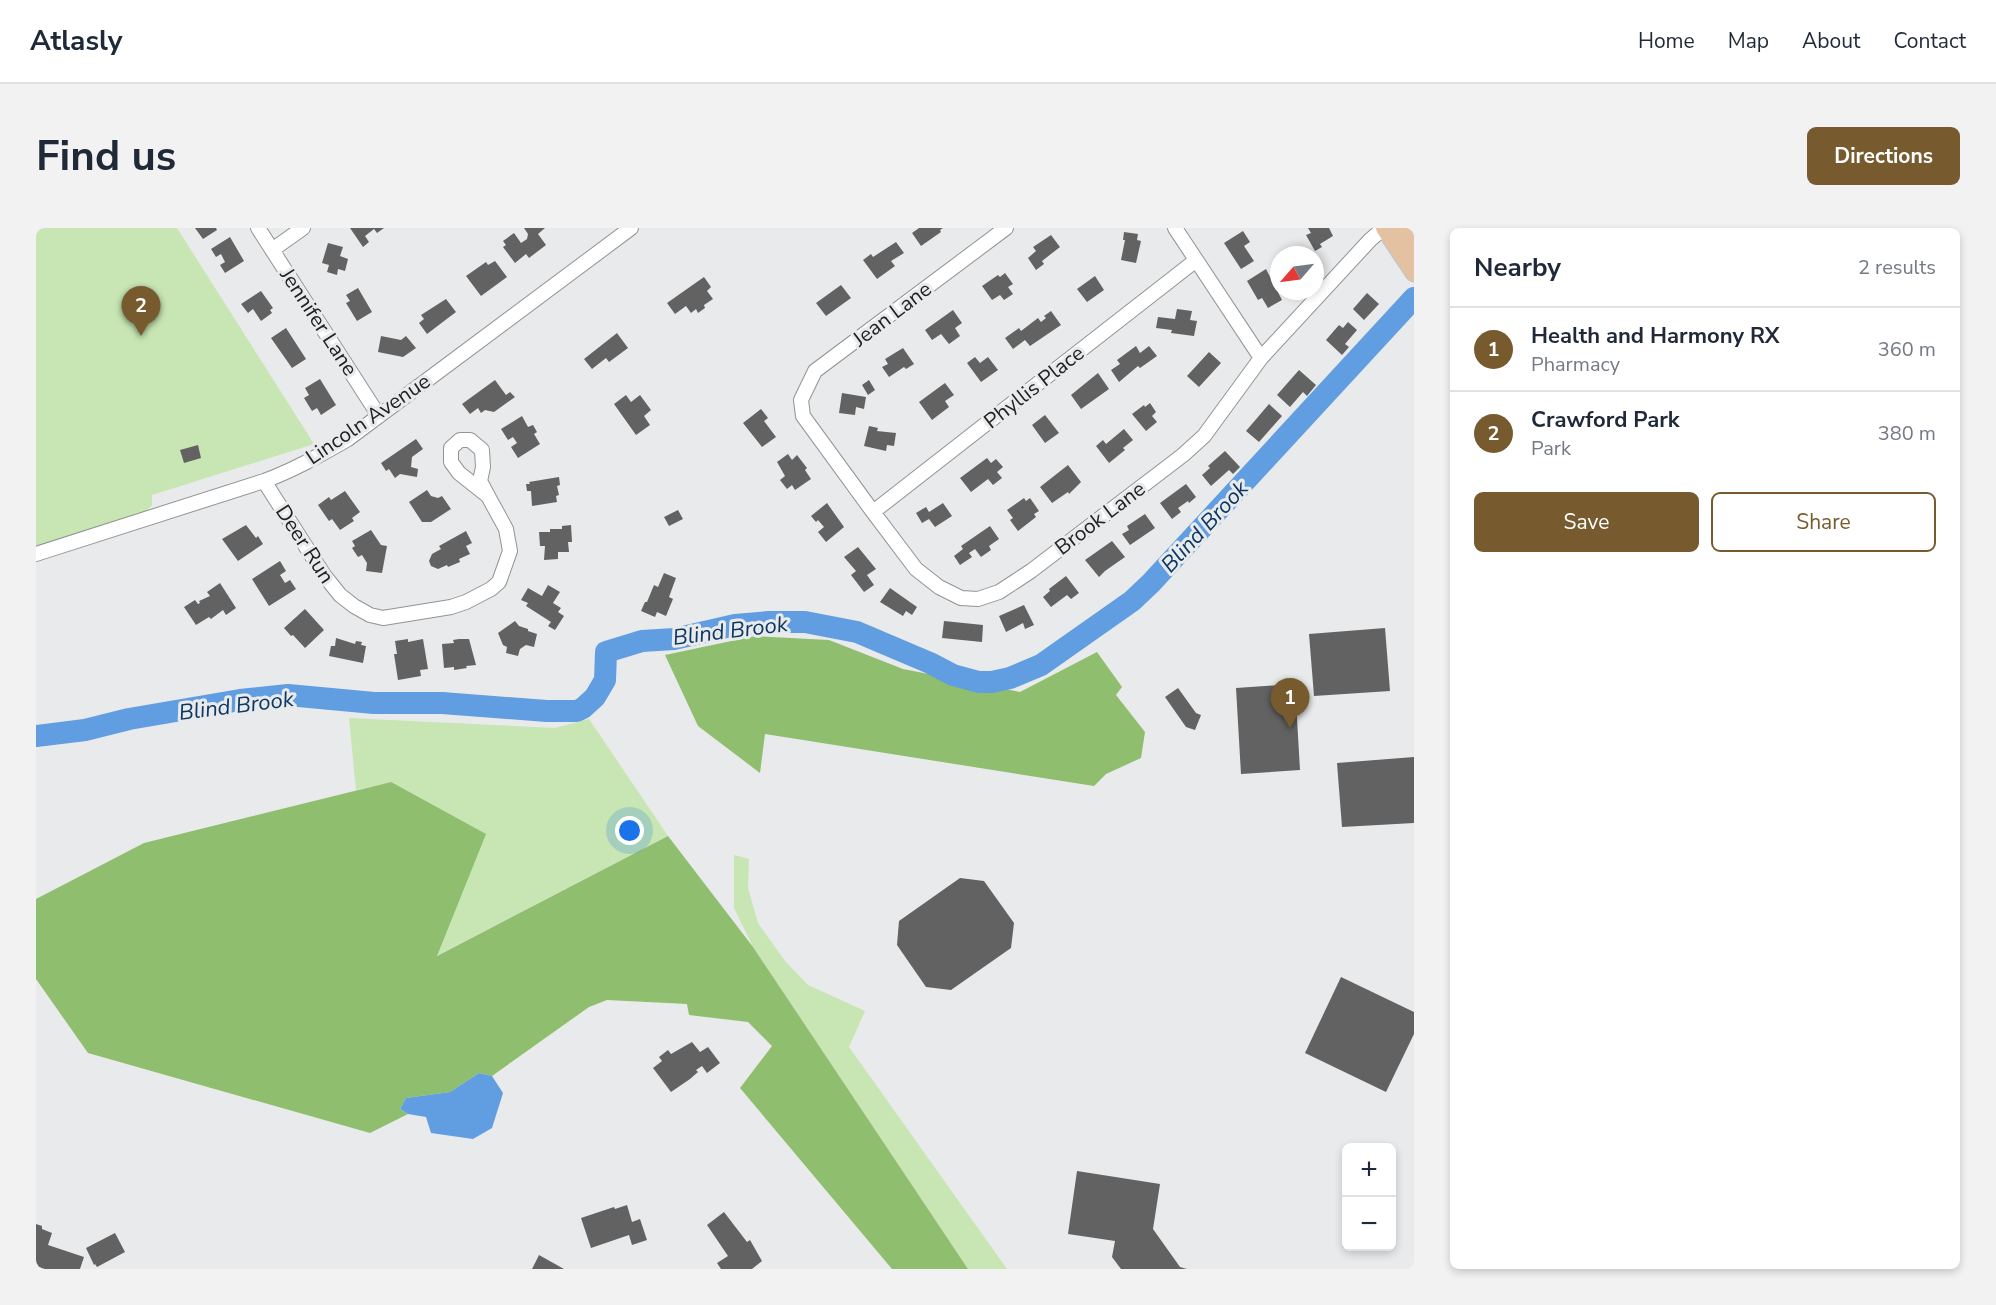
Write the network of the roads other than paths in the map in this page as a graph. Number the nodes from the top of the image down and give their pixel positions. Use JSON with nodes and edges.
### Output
{"nodes":[{"id":1,"x":258,"y":228,"type":"edge"},
{"id":2,"x":303,"y":228,"type":"edge"},
{"id":3,"x":631,"y":228,"type":"edge"},
{"id":4,"x":1006,"y":228,"type":"edge"},
{"id":5,"x":1175,"y":228,"type":"edge"},
{"id":6,"x":1384,"y":228,"type":"edge"},
{"id":7,"x":1400,"y":228,"type":"edge"},
{"id":8,"x":272,"y":250,"type":"junction"},
{"id":9,"x":1414,"y":252,"type":"edge"},
{"id":10,"x":1195,"y":261,"type":"junction"},
{"id":11,"x":1413,"y":272,"type":"edge"},
{"id":12,"x":1261,"y":358,"type":"junction"},
{"id":13,"x":379,"y":416,"type":"junction"},
{"id":14,"x":803,"y":416,"type":"joint"},
{"id":15,"x":264,"y":481,"type":"junction"},
{"id":16,"x":488,"y":496,"type":"dead end"},
{"id":17,"x":873,"y":512,"type":"junction"},
{"id":18,"x":36,"y":554,"type":"edge"}],
"edges":[{"from":1,"to":8,"type":"street","name":"Jennifer Lane"},
{"from":2,"to":8,"type":"street"},
{"from":3,"to":13,"type":"street","name":"Lincoln Avenue"},
{"from":4,"to":14,"type":"street","name":"Jean Lane"},
{"from":5,"to":10,"type":"street"},
{"from":6,"to":11,"type":"main road"},
{"from":6,"to":12,"type":"street","name":"Brook Lane"},
{"from":7,"to":9,"type":"main road"},
{"from":8,"to":13,"type":"street","name":"Jennifer Lane"},
{"from":10,"to":12,"type":"street"},
{"from":10,"to":17,"type":"street","name":"Phyllis Place"},
{"from":12,"to":17,"type":"street","name":"Brook Lane"},
{"from":13,"to":15,"type":"street","name":"Lincoln Avenue"},
{"from":14,"to":17,"type":"street","name":"Brook Lane"},
{"from":15,"to":16,"type":"street","name":"Deer Run"},
{"from":15,"to":18,"type":"street","name":"Lincoln Avenue"}]}
